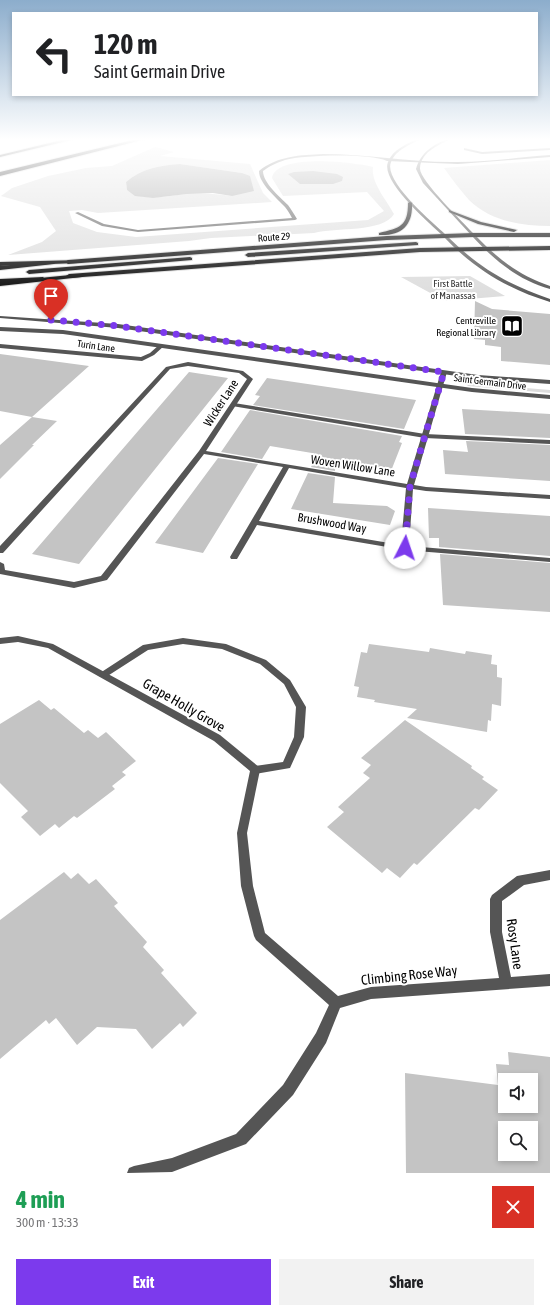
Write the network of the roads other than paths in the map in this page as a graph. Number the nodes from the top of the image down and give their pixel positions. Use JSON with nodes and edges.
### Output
{"nodes":[{"id":1,"x":273,"y":193,"type":"edge"},
{"id":2,"x":403,"y":193,"type":"edge"},
{"id":3,"x":434,"y":193,"type":"edge"},
{"id":4,"x":410,"y":203,"type":"junction"},
{"id":5,"x":452,"y":211,"type":"junction"},
{"id":6,"x":77,"y":213,"type":"dead end"},
{"id":7,"x":550,"y":234,"type":"edge"},
{"id":8,"x":444,"y":235,"type":"junction"},
{"id":9,"x":473,"y":235,"type":"junction"},
{"id":10,"x":449,"y":241,"type":"junction"},
{"id":11,"x":312,"y":243,"type":"junction"},
{"id":12,"x":456,"y":248,"type":"junction"},
{"id":13,"x":484,"y":248,"type":"junction"},
{"id":14,"x":550,"y":248,"type":"edge"},
{"id":15,"x":78,"y":261,"type":"junction"},
{"id":16,"x":0,"y":264,"type":"edge"},
{"id":17,"x":0,"y":268,"type":"edge"},
{"id":18,"x":0,"y":275,"type":"edge"},
{"id":19,"x":80,"y":276,"type":"joint"},
{"id":20,"x":0,"y":282,"type":"edge"},
{"id":21,"x":550,"y":288,"type":"edge"},
{"id":22,"x":550,"y":301,"type":"edge"},
{"id":23,"x":0,"y":317,"type":"edge"},
{"id":24,"x":0,"y":329,"type":"edge"},
{"id":25,"x":0,"y":346,"type":"edge"},
{"id":26,"x":161,"y":346,"type":"junction"},
{"id":27,"x":444,"y":372,"type":"junction"},
{"id":28,"x":550,"y":382,"type":"edge"},
{"id":29,"x":440,"y":385,"type":"junction"},
{"id":30,"x":550,"y":397,"type":"edge"},
{"id":31,"x":234,"y":405,"type":"junction"},
{"id":32,"x":425,"y":436,"type":"junction"},
{"id":33,"x":550,"y":442,"type":"edge"},
{"id":34,"x":202,"y":452,"type":"junction"},
{"id":35,"x":287,"y":466,"type":"junction"},
{"id":36,"x":410,"y":486,"type":"junction"},
{"id":37,"x":550,"y":497,"type":"edge"},
{"id":38,"x":254,"y":522,"type":"junction"},
{"id":39,"x":405,"y":548,"type":"junction"},
{"id":40,"x":0,"y":551,"type":"edge"},
{"id":41,"x":234,"y":557,"type":"dead end"},
{"id":42,"x":550,"y":560,"type":"edge"},
{"id":43,"x":0,"y":564,"type":"edge"},
{"id":44,"x":0,"y":641,"type":"edge"},
{"id":45,"x":103,"y":675,"type":"junction"},
{"id":46,"x":255,"y":770,"type":"junction"},
{"id":47,"x":550,"y":875,"type":"edge"},
{"id":48,"x":550,"y":980,"type":"edge"},
{"id":49,"x":506,"y":982,"type":"junction"},
{"id":50,"x":336,"y":1003,"type":"junction"},
{"id":51,"x":134,"y":1173,"type":"edge"}],
"edges":[{"from":1,"to":6,"type":"street"},
{"from":2,"to":4,"type":"street"},
{"from":3,"to":5,"type":"street"},
{"from":4,"to":8,"type":"street"},
{"from":4,"to":11,"type":"main road"},
{"from":5,"to":7,"type":"main road"},
{"from":5,"to":9,"type":"street"},
{"from":7,"to":9,"type":"main road","name":"Route 29"},
{"from":8,"to":9,"type":"main road","name":"Route 29"},
{"from":8,"to":10,"type":"street"},
{"from":8,"to":11,"type":"main road","name":"Route 29"},
{"from":9,"to":10,"type":"main road"},
{"from":9,"to":13,"type":"street"},
{"from":10,"to":12,"type":"street"},
{"from":10,"to":18,"type":"main road"},
{"from":11,"to":15,"type":"main road","name":"Route 29"},
{"from":12,"to":13,"type":"main road","name":"Route 29"},
{"from":12,"to":19,"type":"main road","name":"Route 29"},
{"from":12,"to":22,"type":"street"},
{"from":13,"to":14,"type":"main road","name":"Route 29"},
{"from":13,"to":21,"type":"street"},
{"from":15,"to":16,"type":"highway"},
{"from":15,"to":17,"type":"main road","name":"Route 29"},
{"from":19,"to":20,"type":"highway"},
{"from":23,"to":27,"type":"street","name":"Saint Germain Drive"},
{"from":24,"to":26,"type":"street","name":"Saint Germain Drive"},
{"from":25,"to":26,"type":"street","name":"Turin Lane"},
{"from":26,"to":29,"type":"street","name":"Saint Germain Drive"},
{"from":27,"to":28,"type":"street","name":"Saint Germain Drive"},
{"from":27,"to":29,"type":"street"},
{"from":29,"to":30,"type":"street","name":"Saint Germain Drive"},
{"from":29,"to":32,"type":"street"},
{"from":31,"to":32,"type":"street"},
{"from":31,"to":34,"type":"street","name":"Wicker Lane"},
{"from":31,"to":40,"type":"street","name":"Wicker Lane"},
{"from":32,"to":33,"type":"street"},
{"from":32,"to":36,"type":"street"},
{"from":34,"to":35,"type":"street","name":"Woven Willow Lane"},
{"from":34,"to":43,"type":"street","name":"Wicker Lane"},
{"from":35,"to":36,"type":"street","name":"Woven Willow Lane"},
{"from":35,"to":38,"type":"street"},
{"from":36,"to":37,"type":"street","name":"Woven Willow Lane"},
{"from":36,"to":39,"type":"street"},
{"from":38,"to":39,"type":"street","name":"Brushwood Way"},
{"from":38,"to":41,"type":"street"},
{"from":39,"to":42,"type":"street","name":"Brushwood Way"},
{"from":44,"to":45,"type":"street","name":"Grape Holly Grove"},
{"from":45,"to":46,"type":"street","name":"Grape Holly Grove"},
{"from":45,"to":46,"type":"street"},
{"from":46,"to":50,"type":"street"},
{"from":47,"to":49,"type":"street","name":"Rosy Lane"},
{"from":48,"to":49,"type":"street","name":"Climbing Rose Way"},
{"from":49,"to":50,"type":"street","name":"Climbing Rose Way"},
{"from":50,"to":51,"type":"street"}]}
